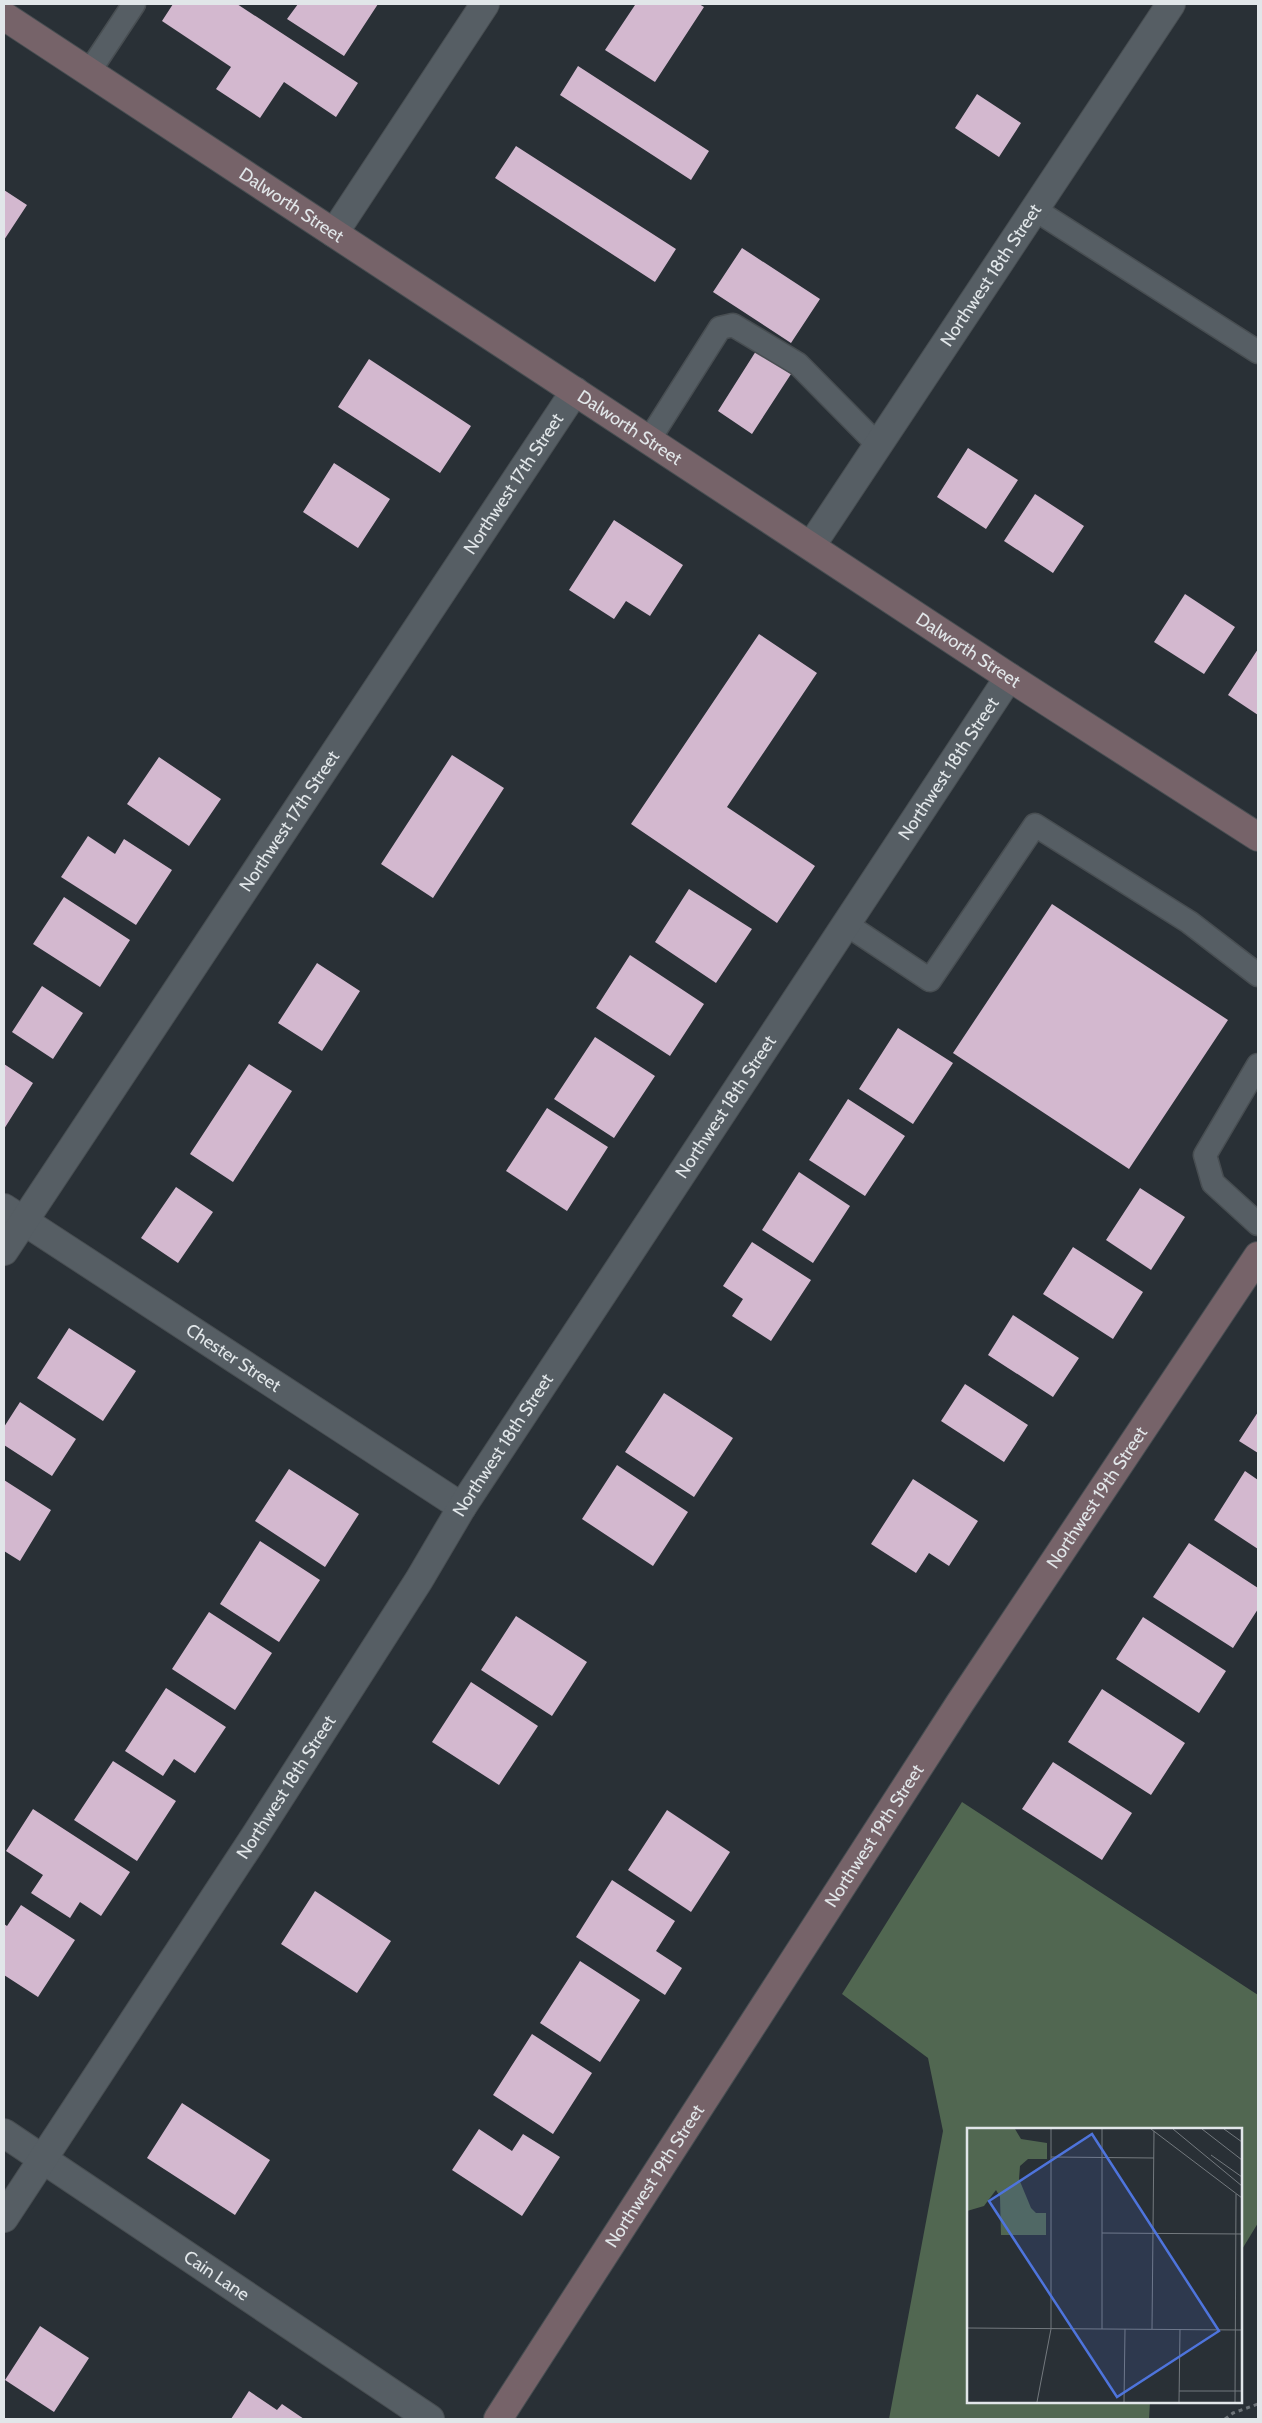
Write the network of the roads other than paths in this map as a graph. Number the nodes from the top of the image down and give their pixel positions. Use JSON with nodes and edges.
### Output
{"nodes":[{"id":1,"x":134,"y":4,"type":"edge"},
{"id":2,"x":485,"y":4,"type":"edge"},
{"id":3,"x":1171,"y":4,"type":"edge"},
{"id":4,"x":4,"y":16,"type":"edge"},
{"id":5,"x":89,"y":72,"type":"junction"},
{"id":6,"x":1034,"y":208,"type":"junction"},
{"id":7,"x":334,"y":233,"type":"junction"},
{"id":8,"x":1258,"y":352,"type":"edge"},
{"id":9,"x":575,"y":391,"type":"junction"},
{"id":10,"x":649,"y":440,"type":"junction"},
{"id":11,"x":878,"y":445,"type":"junction"},
{"id":12,"x":811,"y":546,"type":"junction"},
{"id":13,"x":1009,"y":677,"type":"junction"},
{"id":14,"x":1258,"y":837,"type":"edge"},
{"id":15,"x":846,"y":924,"type":"junction"},
{"id":16,"x":1258,"y":975,"type":"edge"},
{"id":17,"x":1258,"y":1065,"type":"edge"},
{"id":18,"x":14,"y":1214,"type":"edge"},
{"id":19,"x":1258,"y":1224,"type":"edge"},
{"id":20,"x":4,"y":1250,"type":"edge"},
{"id":21,"x":1258,"y":1256,"type":"edge"},
{"id":22,"x":462,"y":1507,"type":"junction"},
{"id":23,"x":4,"y":2133,"type":"edge"},
{"id":24,"x":43,"y":2158,"type":"junction"},
{"id":25,"x":4,"y":2218,"type":"edge"},
{"id":26,"x":430,"y":2419,"type":"edge"},
{"id":27,"x":498,"y":2419,"type":"edge"}],
"edges":[{"from":1,"to":5,"type":"lane"},
{"from":2,"to":7,"type":"street"},
{"from":3,"to":6,"type":"street","name":"Northwest 18th Street"},
{"from":4,"to":5,"type":"street","name":"Dalworth Street"},
{"from":5,"to":7,"type":"street","name":"Dalworth Street"},
{"from":6,"to":8,"type":"lane"},
{"from":6,"to":11,"type":"street","name":"Northwest 18th Street"},
{"from":7,"to":9,"type":"street","name":"Dalworth Street"},
{"from":9,"to":10,"type":"street","name":"Dalworth Street"},
{"from":9,"to":18,"type":"street","name":"Northwest 17th Street"},
{"from":10,"to":11,"type":"lane"},
{"from":10,"to":12,"type":"street","name":"Dalworth Street"},
{"from":11,"to":12,"type":"street","name":"Northwest 18th Street"},
{"from":12,"to":13,"type":"street","name":"Dalworth Street"},
{"from":13,"to":14,"type":"street","name":"Dalworth Street"},
{"from":13,"to":15,"type":"street","name":"Northwest 18th Street"},
{"from":15,"to":16,"type":"lane"},
{"from":15,"to":22,"type":"street","name":"Northwest 18th Street"},
{"from":17,"to":19,"type":"lane"},
{"from":18,"to":20,"type":"street","name":"Northwest 17th Street"},
{"from":18,"to":22,"type":"street","name":"Chester Street"},
{"from":21,"to":27,"type":"street","name":"Northwest 19th Street"},
{"from":22,"to":24,"type":"street","name":"Northwest 18th Street"},
{"from":23,"to":24,"type":"street","name":"Cain Lane"},
{"from":24,"to":25,"type":"street","name":"Northwest 18th Street"},
{"from":24,"to":26,"type":"street","name":"Cain Lane"}]}
